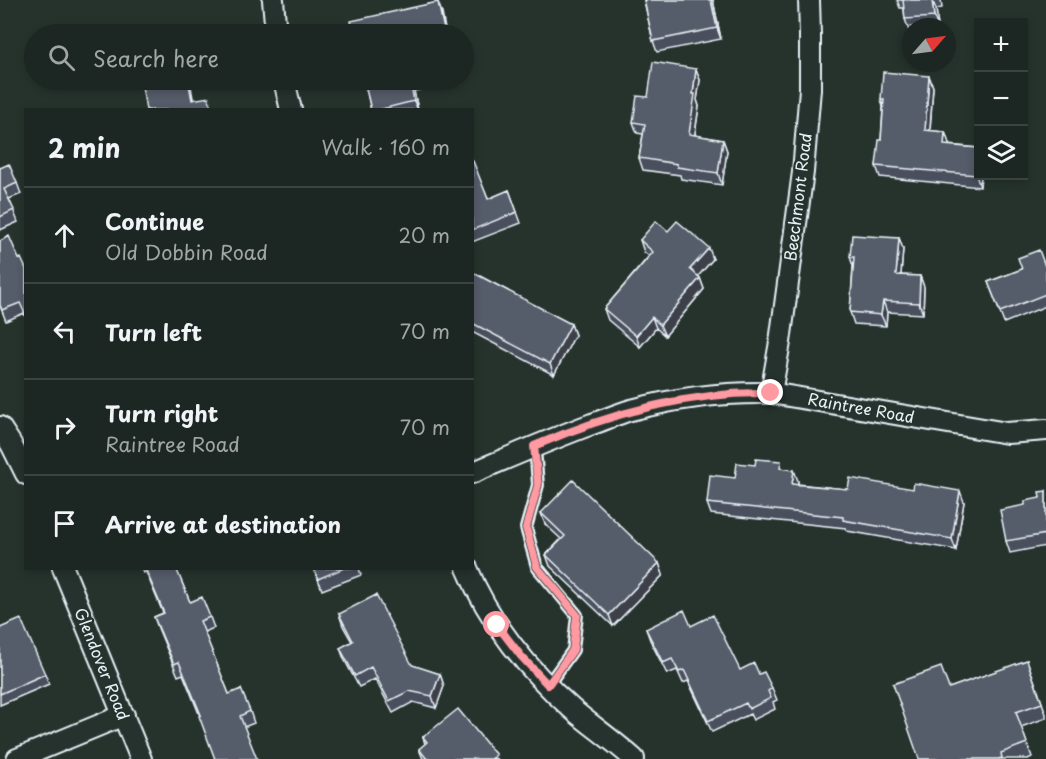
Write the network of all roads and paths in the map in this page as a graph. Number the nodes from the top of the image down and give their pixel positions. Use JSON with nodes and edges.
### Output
{"nodes":[{"id":1,"x":273,"y":0,"type":"edge"},
{"id":2,"x":809,"y":0,"type":"edge"},
{"id":3,"x":275,"y":24,"type":"edge"},
{"id":4,"x":286,"y":90,"type":"edge"},
{"id":5,"x":291,"y":108,"type":"edge"},
{"id":6,"x":771,"y":393,"type":"junction"},
{"id":7,"x":0,"y":427,"type":"edge"},
{"id":8,"x":1046,"y":430,"type":"edge"},
{"id":9,"x":534,"y":446,"type":"junction"},
{"id":10,"x":24,"y":470,"type":"edge"},
{"id":11,"x":474,"y":472,"type":"edge"},
{"id":12,"x":64,"y":570,"type":"edge"},
{"id":13,"x":468,"y":570,"type":"edge"},
{"id":14,"x":548,"y":685,"type":"junction"},
{"id":15,"x":124,"y":715,"type":"junction"},
{"id":16,"x":16,"y":759,"type":"edge"},
{"id":17,"x":141,"y":759,"type":"edge"},
{"id":18,"x":634,"y":759,"type":"edge"}],
"edges":[{"from":1,"to":3,"type":"street"},
{"from":2,"to":6,"type":"street","name":"Beechmont Road"},
{"from":4,"to":5,"type":"street"},
{"from":6,"to":8,"type":"street","name":"Raintree Road"},
{"from":6,"to":9,"type":"street","name":"Raintree Road"},
{"from":7,"to":10,"type":"street"},
{"from":9,"to":11,"type":"street","name":"Raintree Road"},
{"from":9,"to":14,"type":"lane"},
{"from":12,"to":15,"type":"street","name":"Glendover Road"},
{"from":13,"to":14,"type":"street"},
{"from":14,"to":18,"type":"street"},
{"from":15,"to":16,"type":"street"},
{"from":15,"to":17,"type":"street","name":"Glendover Road"}]}
